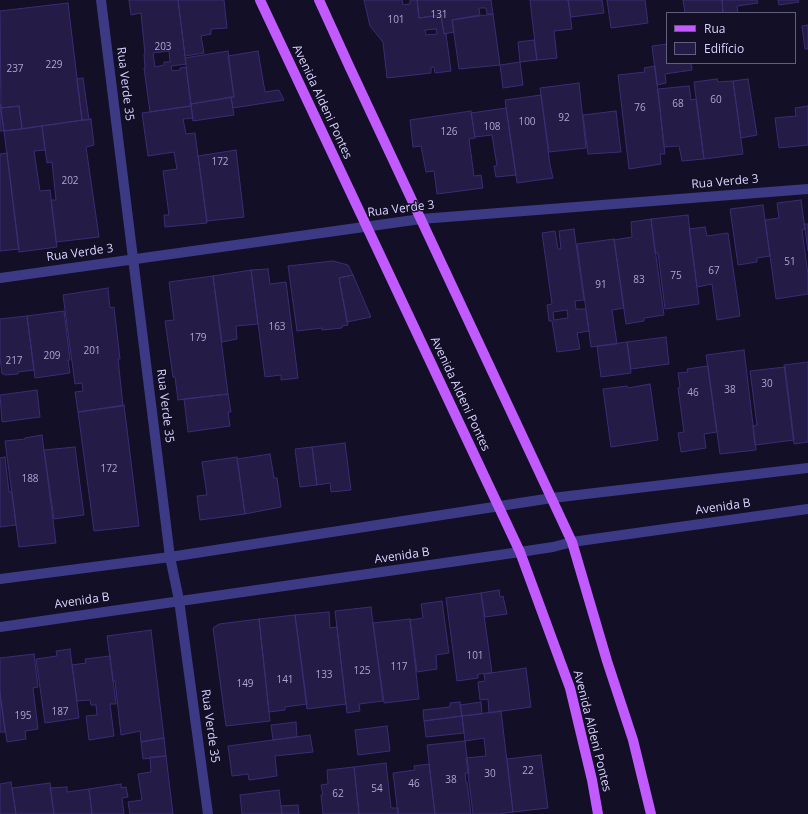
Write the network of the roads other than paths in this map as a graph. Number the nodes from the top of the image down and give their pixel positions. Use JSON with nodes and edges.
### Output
{"nodes":[{"id":1,"x":101,"y":0,"type":"edge"},
{"id":2,"x":260,"y":0,"type":"edge"},
{"id":3,"x":319,"y":0,"type":"edge"},
{"id":4,"x":808,"y":189,"type":"edge"},
{"id":5,"x":421,"y":219,"type":"junction"},
{"id":6,"x":366,"y":226,"type":"junction"},
{"id":7,"x":134,"y":259,"type":"junction"},
{"id":8,"x":0,"y":278,"type":"edge"},
{"id":9,"x":808,"y":468,"type":"edge"},
{"id":10,"x":552,"y":498,"type":"junction"},
{"id":11,"x":499,"y":507,"type":"junction"},
{"id":12,"x":808,"y":509,"type":"edge"},
{"id":13,"x":572,"y":542,"type":"junction"},
{"id":14,"x":520,"y":552,"type":"junction"},
{"id":15,"x":170,"y":557,"type":"junction"},
{"id":16,"x":0,"y":579,"type":"edge"},
{"id":17,"x":179,"y":600,"type":"junction"},
{"id":18,"x":0,"y":627,"type":"edge"},
{"id":19,"x":208,"y":814,"type":"edge"},
{"id":20,"x":598,"y":814,"type":"edge"},
{"id":21,"x":651,"y":814,"type":"edge"}],
"edges":[{"from":1,"to":7,"type":"street","name":"Rua Verde 35"},
{"from":2,"to":6,"type":"main road","name":"Avenida Aldeni Pontes"},
{"from":3,"to":5,"type":"main road"},
{"from":4,"to":5,"type":"street","name":"Rua Verde 3"},
{"from":5,"to":6,"type":"street","name":"Rua Verde 3"},
{"from":5,"to":10,"type":"main road"},
{"from":6,"to":7,"type":"street","name":"Rua Verde 3"},
{"from":6,"to":11,"type":"main road","name":"Avenida Aldeni Pontes"},
{"from":7,"to":8,"type":"street","name":"Rua Verde 3"},
{"from":7,"to":15,"type":"street","name":"Rua Verde 35"},
{"from":9,"to":10,"type":"street"},
{"from":10,"to":11,"type":"street"},
{"from":10,"to":13,"type":"main road"},
{"from":11,"to":14,"type":"main road","name":"Avenida Aldeni Pontes"},
{"from":11,"to":15,"type":"street"},
{"from":12,"to":13,"type":"street","name":"Avenida B"},
{"from":13,"to":14,"type":"street","name":"Avenida B"},
{"from":13,"to":21,"type":"main road"},
{"from":14,"to":17,"type":"street","name":"Avenida B"},
{"from":14,"to":20,"type":"main road","name":"Avenida Aldeni Pontes"},
{"from":15,"to":16,"type":"street"},
{"from":15,"to":17,"type":"street","name":"Rua Verde 35"},
{"from":17,"to":18,"type":"street","name":"Avenida B"},
{"from":17,"to":19,"type":"street","name":"Rua Verde 35"}]}
